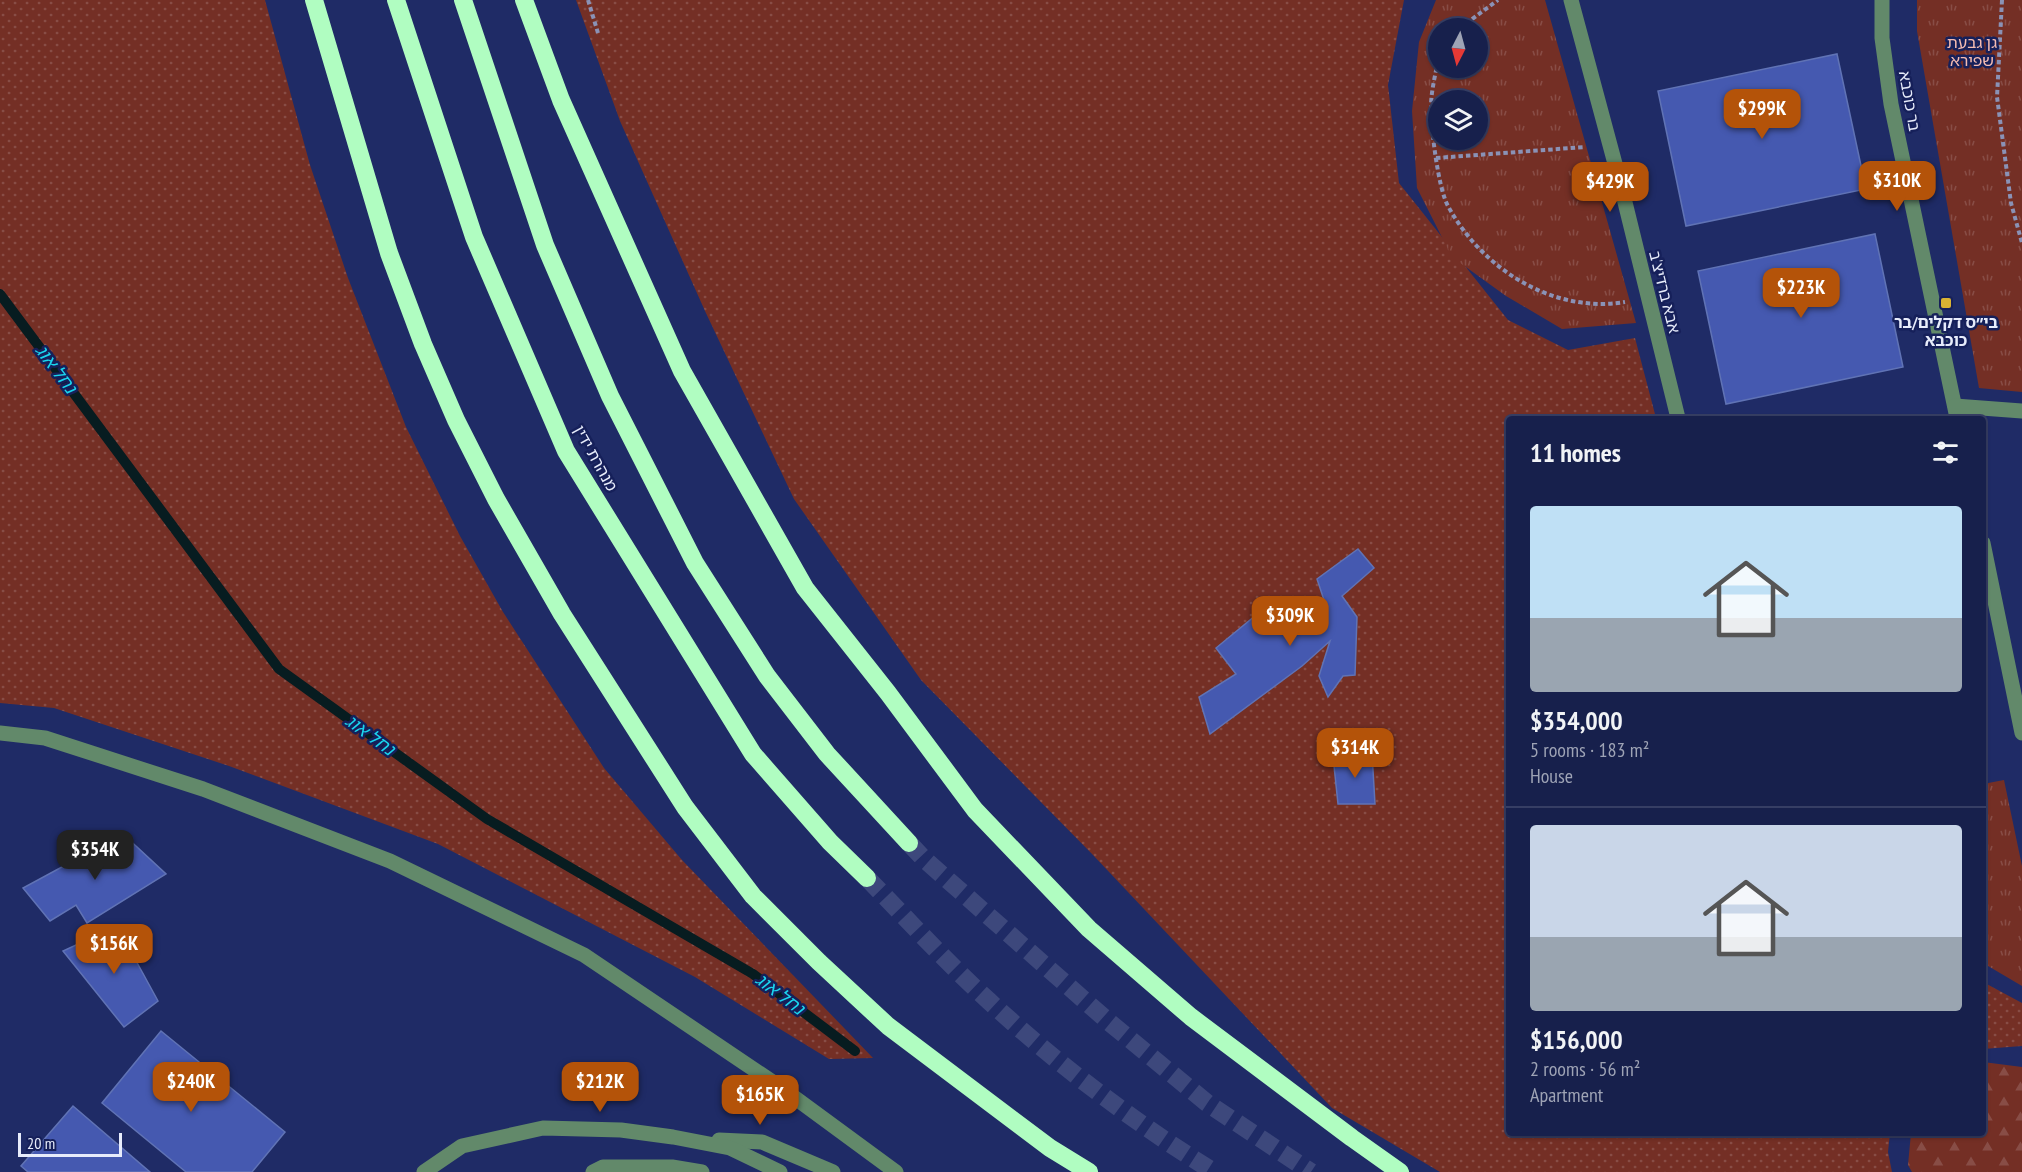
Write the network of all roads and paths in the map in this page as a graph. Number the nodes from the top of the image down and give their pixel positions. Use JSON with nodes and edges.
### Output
{"nodes":[{"id":1,"x":314,"y":0,"type":"edge"},
{"id":2,"x":396,"y":0,"type":"edge"},
{"id":3,"x":463,"y":0,"type":"edge"},
{"id":4,"x":524,"y":0,"type":"edge"},
{"id":5,"x":588,"y":0,"type":"edge"},
{"id":6,"x":1498,"y":0,"type":"edge"},
{"id":7,"x":1570,"y":0,"type":"edge"},
{"id":8,"x":1882,"y":0,"type":"edge"},
{"id":9,"x":2002,"y":0,"type":"edge"},
{"id":10,"x":1474,"y":18,"type":"edge"},
{"id":11,"x":598,"y":33,"type":"dead end"},
{"id":12,"x":1435,"y":78,"type":"edge"},
{"id":13,"x":1610,"y":145,"type":"junction"},
{"id":14,"x":1436,"y":158,"type":"junction"},
{"id":15,"x":2022,"y":243,"type":"edge"},
{"id":16,"x":1648,"y":298,"type":"junction"},
{"id":17,"x":2022,"y":411,"type":"edge"},
{"id":18,"x":1956,"y":412,"type":"edge"},
{"id":19,"x":1678,"y":416,"type":"edge"},
{"id":20,"x":1986,"y":558,"type":"edge"},
{"id":21,"x":0,"y":733,"type":"edge"},
{"id":22,"x":2022,"y":733,"type":"edge"},
{"id":23,"x":909,"y":843,"type":"tunnel mouth"},
{"id":24,"x":867,"y":878,"type":"tunnel mouth"},
{"id":25,"x":673,"y":1137,"type":"junction"},
{"id":26,"x":424,"y":1172,"type":"edge"},
{"id":27,"x":594,"y":1172,"type":"edge"},
{"id":28,"x":702,"y":1172,"type":"edge"},
{"id":29,"x":780,"y":1172,"type":"edge"},
{"id":30,"x":833,"y":1172,"type":"edge"},
{"id":31,"x":896,"y":1172,"type":"edge"},
{"id":32,"x":1089,"y":1172,"type":"edge"},
{"id":33,"x":1400,"y":1172,"type":"edge"}],
"edges":[{"from":1,"to":32,"type":"highway"},
{"from":2,"to":24,"type":"highway","name":"מנהרת ידין"},
{"from":3,"to":23,"type":"highway"},
{"from":4,"to":33,"type":"highway"},
{"from":5,"to":11,"type":"path"},
{"from":6,"to":10,"type":"path"},
{"from":7,"to":13,"type":"street","name":"אבא ברדיצ'ב"},
{"from":8,"to":18,"type":"street","name":"בר כוכבא"},
{"from":9,"to":15,"type":"path"},
{"from":12,"to":14,"type":"path"},
{"from":13,"to":14,"type":"path"},
{"from":13,"to":16,"type":"street","name":"אבא ברדיצ'ב"},
{"from":14,"to":16,"type":"path"},
{"from":16,"to":19,"type":"street","name":"אבא ברדיצ'ב"},
{"from":17,"to":18,"type":"street"},
{"from":20,"to":22,"type":"street"},
{"from":21,"to":31,"type":"street"},
{"from":25,"to":26,"type":"street"},
{"from":25,"to":29,"type":"street"},
{"from":25,"to":30,"type":"street"},
{"from":27,"to":28,"type":"street"}]}
